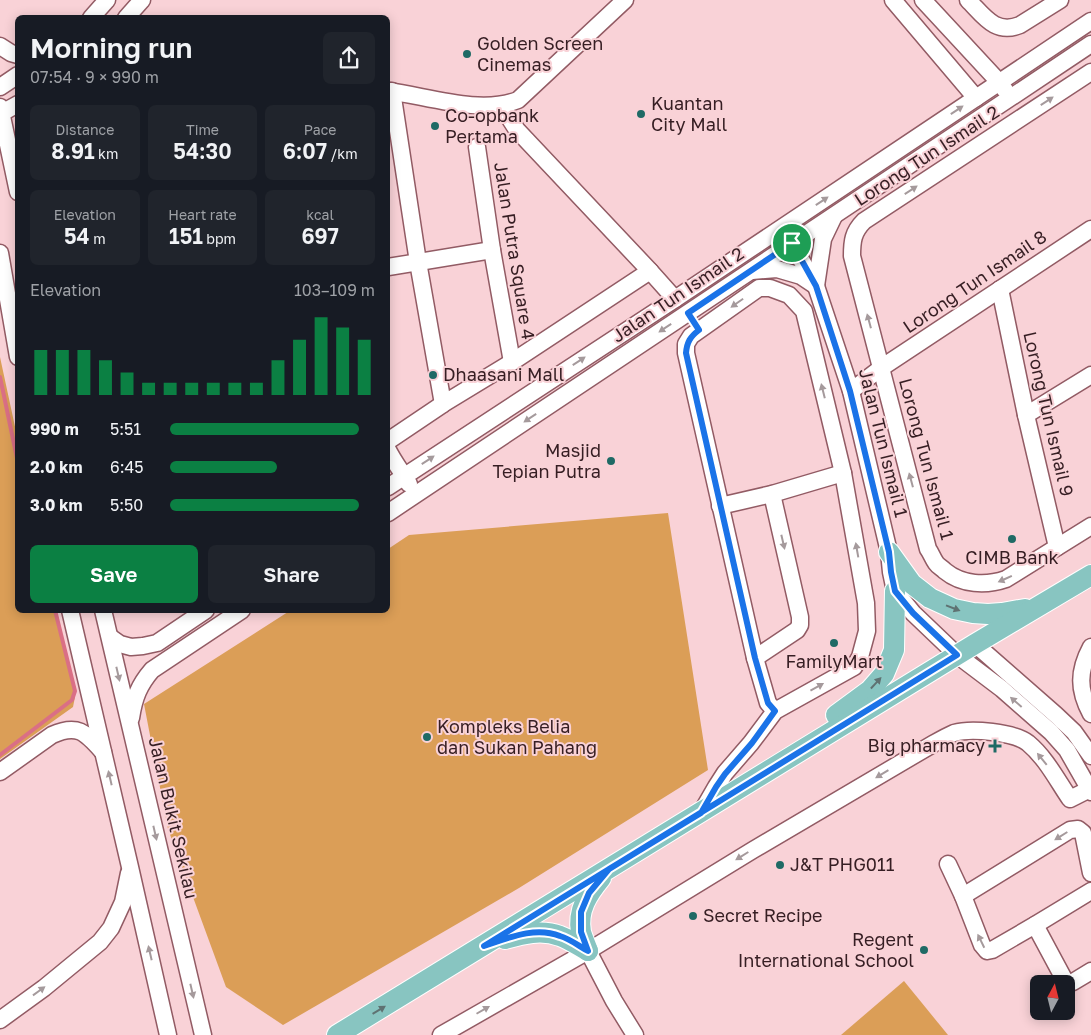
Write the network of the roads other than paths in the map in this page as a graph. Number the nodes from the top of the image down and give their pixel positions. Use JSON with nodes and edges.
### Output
{"nodes":[{"id":1,"x":107,"y":0,"type":"edge"},
{"id":2,"x":142,"y":0,"type":"edge"},
{"id":3,"x":625,"y":0,"type":"edge"},
{"id":4,"x":893,"y":0,"type":"edge"},
{"id":5,"x":923,"y":0,"type":"edge"},
{"id":6,"x":968,"y":0,"type":"edge"},
{"id":7,"x":1060,"y":0,"type":"edge"},
{"id":8,"x":93,"y":15,"type":"edge"},
{"id":9,"x":129,"y":15,"type":"edge"},
{"id":10,"x":1091,"y":21,"type":"edge"},
{"id":11,"x":1091,"y":44,"type":"edge"},
{"id":12,"x":0,"y":46,"type":"edge"},
{"id":13,"x":15,"y":54,"type":"edge"},
{"id":14,"x":1091,"y":72,"type":"edge"},
{"id":15,"x":15,"y":77,"type":"edge"},
{"id":16,"x":999,"y":82,"type":"junction"},
{"id":17,"x":0,"y":87,"type":"edge"},
{"id":18,"x":390,"y":91,"type":"edge"},
{"id":19,"x":976,"y":98,"type":"junction"},
{"id":20,"x":1011,"y":98,"type":"junction"},
{"id":21,"x":15,"y":105,"type":"edge"},
{"id":22,"x":500,"y":105,"type":"junction"},
{"id":23,"x":1,"y":111,"type":"edge"},
{"id":24,"x":15,"y":146,"type":"edge"},
{"id":25,"x":476,"y":146,"type":"dead end"},
{"id":26,"x":13,"y":168,"type":"junction"},
{"id":27,"x":15,"y":178,"type":"edge"},
{"id":28,"x":835,"y":214,"type":"junction"},
{"id":29,"x":776,"y":228,"type":"junction"},
{"id":30,"x":1091,"y":229,"type":"edge"},
{"id":31,"x":792,"y":243,"type":"junction"},
{"id":32,"x":492,"y":250,"type":"junction"},
{"id":33,"x":0,"y":253,"type":"edge"},
{"id":34,"x":418,"y":262,"type":"junction"},
{"id":35,"x":390,"y":267,"type":"edge"},
{"id":36,"x":650,"y":270,"type":"junction"},
{"id":37,"x":749,"y":272,"type":"junction"},
{"id":38,"x":816,"y":286,"type":"junction"},
{"id":39,"x":1000,"y":289,"type":"junction"},
{"id":40,"x":675,"y":299,"type":"junction"},
{"id":41,"x":688,"y":313,"type":"junction"},
{"id":42,"x":699,"y":330,"type":"junction"},
{"id":43,"x":15,"y":340,"type":"edge"},
{"id":44,"x":512,"y":362,"type":"junction"},
{"id":45,"x":881,"y":368,"type":"junction"},
{"id":46,"x":1091,"y":375,"type":"edge"},
{"id":47,"x":850,"y":391,"type":"junction"},
{"id":48,"x":443,"y":404,"type":"junction"},
{"id":49,"x":1026,"y":415,"type":"junction"},
{"id":50,"x":390,"y":440,"type":"edge"},
{"id":51,"x":390,"y":454,"type":"edge"},
{"id":52,"x":843,"y":473,"type":"junction"},
{"id":53,"x":404,"y":475,"type":"junction"},
{"id":54,"x":390,"y":486,"type":"edge"},
{"id":55,"x":772,"y":494,"type":"junction"},
{"id":56,"x":414,"y":495,"type":"junction"},
{"id":57,"x":720,"y":506,"type":"junction"},
{"id":58,"x":390,"y":512,"type":"edge"},
{"id":59,"x":1091,"y":526,"type":"edge"},
{"id":60,"x":1058,"y":548,"type":"junction"},
{"id":61,"x":889,"y":552,"type":"junction"},
{"id":62,"x":1091,"y":575,"type":"edge"},
{"id":63,"x":895,"y":591,"type":"junction"},
{"id":64,"x":1044,"y":603,"type":"junction"},
{"id":65,"x":71,"y":613,"type":"edge"},
{"id":66,"x":104,"y":613,"type":"edge"},
{"id":67,"x":202,"y":613,"type":"edge"},
{"id":68,"x":238,"y":613,"type":"edge"},
{"id":69,"x":110,"y":637,"type":"junction"},
{"id":70,"x":975,"y":644,"type":"junction"},
{"id":71,"x":1091,"y":647,"type":"edge"},
{"id":72,"x":957,"y":655,"type":"junction"},
{"id":73,"x":755,"y":658,"type":"junction"},
{"id":74,"x":775,"y":711,"type":"junction"},
{"id":75,"x":1091,"y":714,"type":"edge"},
{"id":76,"x":130,"y":725,"type":"junction"},
{"id":77,"x":802,"y":750,"type":"junction"},
{"id":78,"x":104,"y":754,"type":"junction"},
{"id":79,"x":1091,"y":756,"type":"edge"},
{"id":80,"x":0,"y":772,"type":"edge"},
{"id":81,"x":1090,"y":791,"type":"edge"},
{"id":82,"x":701,"y":813,"type":"junction"},
{"id":83,"x":948,"y":864,"type":"dead end"},
{"id":84,"x":130,"y":867,"type":"junction"},
{"id":85,"x":609,"y":869,"type":"junction"},
{"id":86,"x":1091,"y":873,"type":"edge"},
{"id":87,"x":1091,"y":891,"type":"edge"},
{"id":88,"x":963,"y":896,"type":"junction"},
{"id":89,"x":1035,"y":926,"type":"junction"},
{"id":90,"x":484,"y":946,"type":"junction"},
{"id":91,"x":588,"y":951,"type":"junction"},
{"id":92,"x":1091,"y":971,"type":"edge"},
{"id":93,"x":0,"y":1020,"type":"edge"},
{"id":94,"x":168,"y":1035,"type":"edge"},
{"id":95,"x":203,"y":1035,"type":"edge"},
{"id":96,"x":337,"y":1035,"type":"edge"},
{"id":97,"x":441,"y":1035,"type":"edge"},
{"id":98,"x":635,"y":1035,"type":"edge"}],
"edges":[{"from":1,"to":8,"type":"street"},
{"from":2,"to":9,"type":"street"},
{"from":3,"to":22,"type":"street"},
{"from":4,"to":19,"type":"street"},
{"from":5,"to":16,"type":"street"},
{"from":6,"to":7,"type":"street"},
{"from":10,"to":16,"type":"street","name":"Jalan Tun Ismail 2"},
{"from":11,"to":20,"type":"street","name":"Jalan Tun Ismail 2"},
{"from":12,"to":13,"type":"street"},
{"from":45,"to":14,"type":"street","name":"Lorong Tun Ismail 2","one_way":true},
{"from":15,"to":17,"type":"street"},
{"from":16,"to":19,"type":"street","name":"Jalan Tun Ismail 2"},
{"from":16,"to":20,"type":"street"},
{"from":18,"to":22,"type":"street"},
{"from":18,"to":34,"type":"street"},
{"from":29,"to":19,"type":"street","name":"Jalan Tun Ismail 2","one_way":true},
{"from":20,"to":28,"type":"street","name":"Jalan Tun Ismail 2"},
{"from":21,"to":23,"type":"street"},
{"from":22,"to":36,"type":"street"},
{"from":23,"to":26,"type":"street"},
{"from":24,"to":26,"type":"street"},
{"from":25,"to":32,"type":"street","name":"Jalan Putra Square 4"},
{"from":26,"to":27,"type":"street"},
{"from":28,"to":31,"type":"street","name":"Jalan Tun Ismail 2"},
{"from":28,"to":38,"type":"street"},
{"from":29,"to":31,"type":"street","name":"Jalan Tun Ismail 1"},
{"from":29,"to":40,"type":"street","name":"Jalan Tun Ismail 2"},
{"from":30,"to":39,"type":"street","name":"Lorong Tun Ismail 8"},
{"from":31,"to":37,"type":"street","name":"Jalan Tun Ismail 2"},
{"from":31,"to":38,"type":"street","name":"Jalan Tun Ismail 1"},
{"from":32,"to":34,"type":"street"},
{"from":32,"to":44,"type":"street","name":"Jalan Putra Square 4"},
{"from":33,"to":43,"type":"street"},
{"from":34,"to":35,"type":"street"},
{"from":34,"to":48,"type":"street"},
{"from":36,"to":40,"type":"street"},
{"from":36,"to":44,"type":"street","name":"Jalan Putra Square 4"},
{"from":37,"to":38,"type":"street"},
{"from":37,"to":41,"type":"street","name":"Jalan Tun Ismail 2"},
{"from":38,"to":47,"type":"street","name":"Jalan Tun Ismail 1"},
{"from":39,"to":45,"type":"street","name":"Lorong Tun Ismail 8"},
{"from":39,"to":49,"type":"street","name":"Lorong Tun Ismail 9"},
{"from":53,"to":40,"type":"street","name":"Jalan Tun Ismail 2","one_way":true},
{"from":41,"to":42,"type":"street"},
{"from":41,"to":56,"type":"street","name":"Jalan Tun Ismail 2","one_way":true},
{"from":52,"to":42,"type":"street","one_way":true},
{"from":42,"to":57,"type":"street"},
{"from":44,"to":48,"type":"street","name":"Jalan Putra Square 4"},
{"from":45,"to":47,"type":"street","name":"Lorong Tun Ismail 8"},
{"from":60,"to":45,"type":"street","name":"Lorong Tun Ismail 1","one_way":true},
{"from":46,"to":49,"type":"street"},
{"from":47,"to":61,"type":"street","name":"Jalan Tun Ismail 1"},
{"from":48,"to":50,"type":"street","name":"Jalan Putra Square 4"},
{"from":49,"to":60,"type":"street","name":"Lorong Tun Ismail 9"},
{"from":51,"to":53,"type":"street"},
{"from":52,"to":55,"type":"street"},
{"from":74,"to":52,"type":"street","one_way":true},
{"from":53,"to":54,"type":"street","name":"Jalan Tun Ismail 2"},
{"from":53,"to":56,"type":"street"},
{"from":55,"to":57,"type":"street"},
{"from":55,"to":73,"type":"street","one_way":true},
{"from":56,"to":58,"type":"street","name":"Jalan Tun Ismail 2"},
{"from":57,"to":73,"type":"street"},
{"from":59,"to":60,"type":"street","name":"Lorong Tun Ismail 1"},
{"from":61,"to":63,"type":"street","name":"Jalan Tun Ismail 1"},
{"from":61,"to":64,"type":"main road","one_way":true},
{"from":62,"to":64,"type":"main road"},
{"from":63,"to":72,"type":"street","name":"Jalan Tun Ismail 1"},
{"from":77,"to":63,"type":"main road","one_way":true},
{"from":64,"to":70,"type":"main road"},
{"from":65,"to":78,"type":"street"},
{"from":66,"to":69,"type":"street","name":"Jalan Bukit Sekilau"},
{"from":67,"to":69,"type":"street"},
{"from":68,"to":76,"type":"street"},
{"from":69,"to":76,"type":"street","name":"Jalan Bukit Sekilau","one_way":true},
{"from":70,"to":72,"type":"main road"},
{"from":70,"to":79,"type":"street"},
{"from":71,"to":75,"type":"street"},
{"from":72,"to":77,"type":"main road"},
{"from":81,"to":72,"type":"street","name":"Jalan Tun Ismail 1","one_way":true},
{"from":73,"to":74,"type":"street"},
{"from":74,"to":82,"type":"street"},
{"from":76,"to":95,"type":"street","name":"Jalan Bukit Sekilau","one_way":true},
{"from":77,"to":82,"type":"main road"},
{"from":78,"to":80,"type":"street"},
{"from":84,"to":78,"type":"street","one_way":true},
{"from":81,"to":91,"type":"street","one_way":true},
{"from":82,"to":85,"type":"main road"},
{"from":83,"to":88,"type":"street"},
{"from":93,"to":84,"type":"street","one_way":true},
{"from":94,"to":84,"type":"street","one_way":true},
{"from":85,"to":90,"type":"main road"},
{"from":85,"to":91,"type":"main road"},
{"from":86,"to":88,"type":"street","one_way":true},
{"from":87,"to":89,"type":"street"},
{"from":89,"to":88,"type":"street","one_way":true},
{"from":89,"to":92,"type":"street"},
{"from":90,"to":91,"type":"main road"},
{"from":96,"to":90,"type":"main road","one_way":true},
{"from":97,"to":91,"type":"street","one_way":true},
{"from":91,"to":98,"type":"street"}]}
